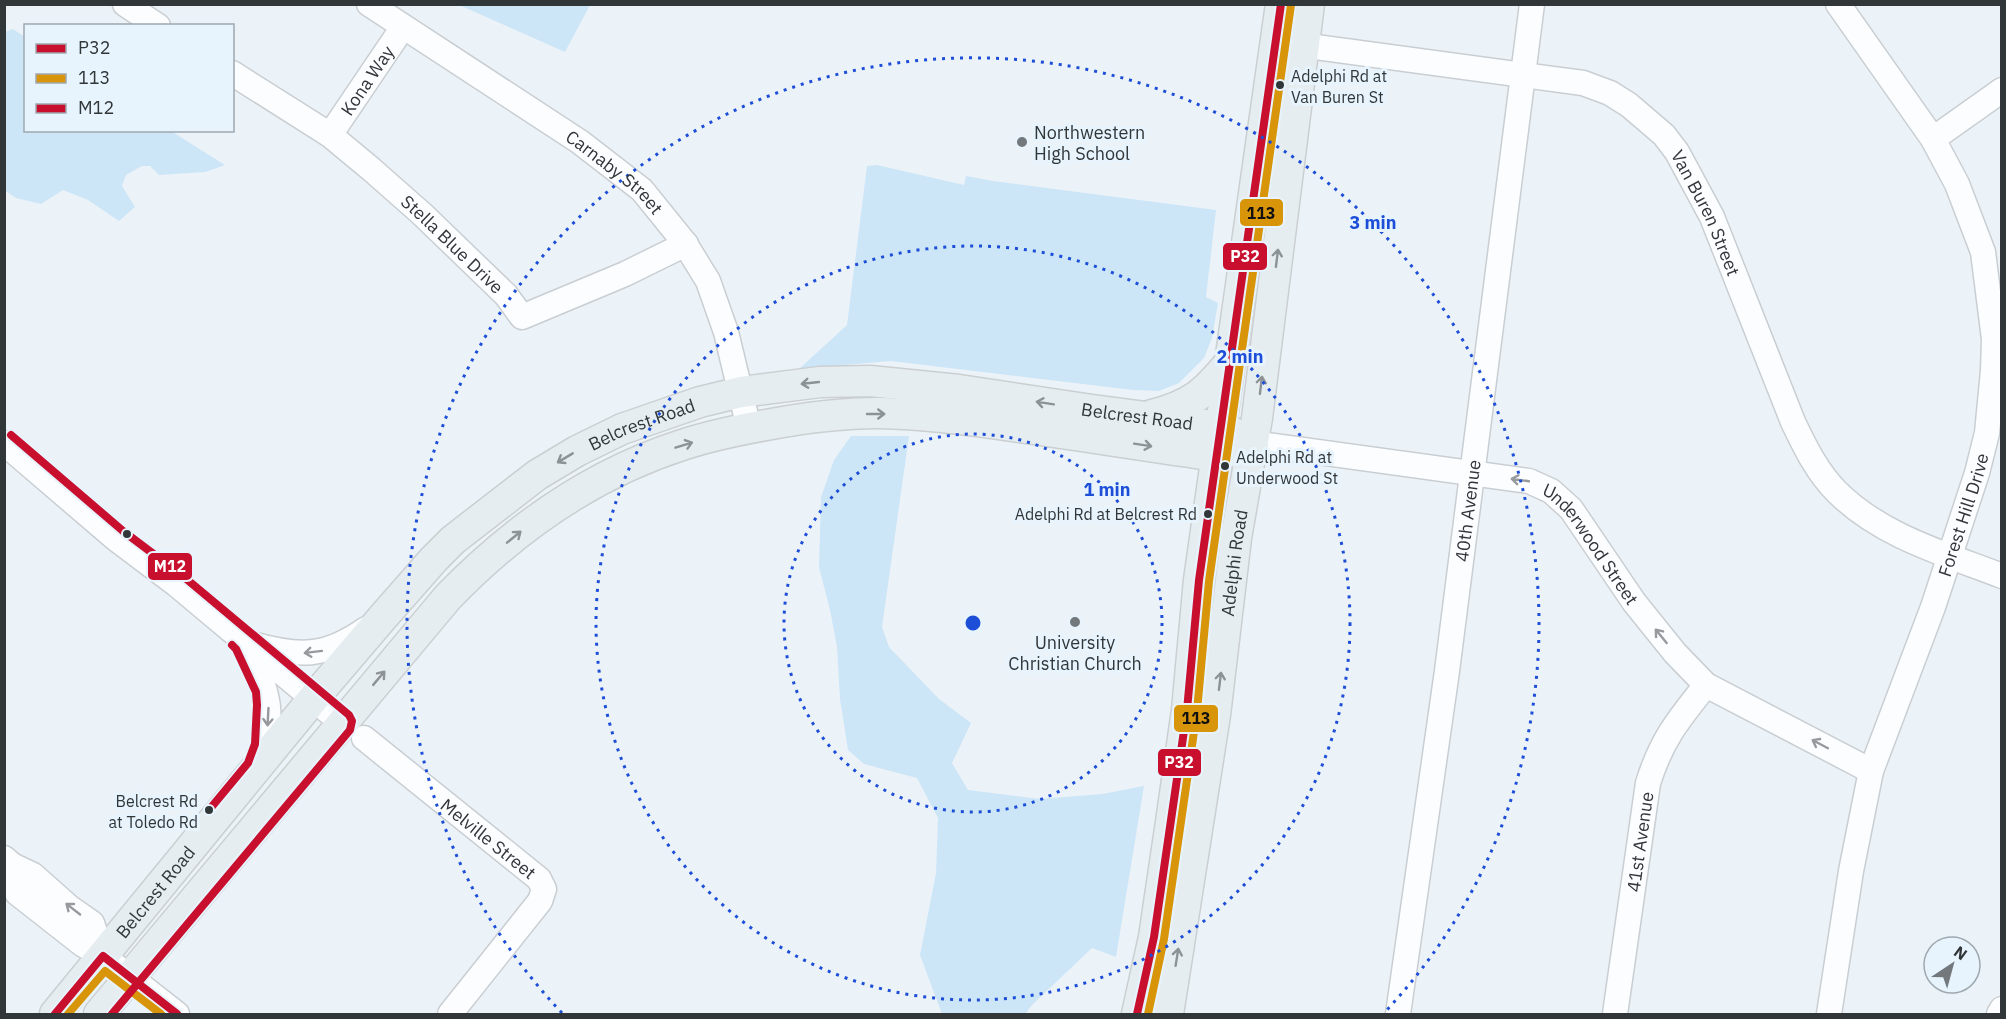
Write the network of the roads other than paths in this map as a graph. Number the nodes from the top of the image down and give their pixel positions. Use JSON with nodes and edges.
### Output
{"nodes":[{"id":1,"x":125,"y":4,"type":"edge"},
{"id":2,"x":369,"y":4,"type":"edge"},
{"id":3,"x":1281,"y":4,"type":"edge"},
{"id":4,"x":1309,"y":4,"type":"edge"},
{"id":5,"x":1532,"y":4,"type":"edge"},
{"id":6,"x":1838,"y":4,"type":"edge"},
{"id":7,"x":155,"y":24,"type":"edge"},
{"id":8,"x":404,"y":27,"type":"junction"},
{"id":9,"x":1290,"y":43,"type":"junction"},
{"id":10,"x":234,"y":74,"type":"edge"},
{"id":11,"x":1522,"y":75,"type":"junction"},
{"id":12,"x":2001,"y":90,"type":"edge"},
{"id":13,"x":330,"y":135,"type":"junction"},
{"id":14,"x":1933,"y":139,"type":"junction"},
{"id":15,"x":686,"y":244,"type":"junction"},
{"id":16,"x":1231,"y":361,"type":"junction"},
{"id":17,"x":741,"y":392,"type":"junction"},
{"id":18,"x":1145,"y":417,"type":"junction"},
{"id":19,"x":749,"y":428,"type":"junction"},
{"id":20,"x":1219,"y":441,"type":"junction"},
{"id":21,"x":4,"y":442,"type":"edge"},
{"id":22,"x":1253,"y":443,"type":"junction"},
{"id":23,"x":1472,"y":474,"type":"junction"},
{"id":24,"x":1949,"y":556,"type":"junction"},
{"id":25,"x":2001,"y":576,"type":"edge"},
{"id":26,"x":382,"y":616,"type":"junction"},
{"id":27,"x":245,"y":642,"type":"junction"},
{"id":28,"x":1706,"y":685,"type":"junction"},
{"id":29,"x":313,"y":699,"type":"junction"},
{"id":30,"x":353,"y":731,"type":"junction"},
{"id":31,"x":257,"y":768,"type":"junction"},
{"id":32,"x":1871,"y":771,"type":"junction"},
{"id":33,"x":8,"y":862,"type":"edge"},
{"id":34,"x":103,"y":956,"type":"junction"},
{"id":35,"x":130,"y":977,"type":"junction"},
{"id":36,"x":2001,"y":1009,"type":"edge"},
{"id":37,"x":55,"y":1014,"type":"edge"},
{"id":38,"x":99,"y":1014,"type":"edge"},
{"id":39,"x":177,"y":1014,"type":"edge"},
{"id":40,"x":450,"y":1014,"type":"edge"},
{"id":41,"x":1137,"y":1014,"type":"edge"},
{"id":42,"x":1168,"y":1014,"type":"edge"},
{"id":43,"x":1398,"y":1014,"type":"edge"},
{"id":44,"x":1615,"y":1014,"type":"edge"},
{"id":45,"x":1829,"y":1014,"type":"edge"},
{"id":46,"x":1999,"y":1014,"type":"edge"}],
"edges":[{"from":1,"to":7,"type":"street"},
{"from":2,"to":8,"type":"street","name":"Carnaby Street"},
{"from":3,"to":9,"type":"main road","name":"Adelphi Road"},
{"from":4,"to":9,"type":"main road","name":"Adelphi Road"},
{"from":5,"to":11,"type":"street","name":"40th Avenue"},
{"from":6,"to":14,"type":"street","name":"Forest Hill Drive"},
{"from":8,"to":13,"type":"street","name":"Kona Way"},
{"from":8,"to":15,"type":"street","name":"Carnaby Street"},
{"from":9,"to":11,"type":"street","name":"Van Buren Street"},
{"from":9,"to":16,"type":"main road","name":"Adelphi Road"},
{"from":22,"to":9,"type":"main road","name":"Adelphi Road","one_way":true},
{"from":10,"to":13,"type":"street","name":"Stella Blue Drive"},
{"from":11,"to":23,"type":"street","name":"40th Avenue"},
{"from":11,"to":24,"type":"street","name":"Van Buren Street"},
{"from":12,"to":14,"type":"street"},
{"from":13,"to":15,"type":"street","name":"Stella Blue Drive"},
{"from":14,"to":24,"type":"street","name":"Forest Hill Drive"},
{"from":15,"to":17,"type":"street","name":"Carnaby Street"},
{"from":16,"to":18,"type":"main road"},
{"from":16,"to":20,"type":"main road","name":"Adelphi Road"},
{"from":18,"to":17,"type":"main road","name":"Belcrest Road","one_way":true},
{"from":17,"to":19,"type":"street","name":"Carnaby Street"},
{"from":17,"to":26,"type":"main road","name":"Belcrest Road","one_way":true},
{"from":18,"to":20,"type":"main road","name":"Belcrest Road"},
{"from":19,"to":20,"type":"main road","name":"Belcrest Road","one_way":true},
{"from":30,"to":19,"type":"main road","name":"Belcrest Road","one_way":true},
{"from":20,"to":22,"type":"main road","name":"Belcrest Road"},
{"from":20,"to":41,"type":"main road","name":"Adelphi Road"},
{"from":21,"to":27,"type":"street"},
{"from":22,"to":23,"type":"street","name":"Underwood Street"},
{"from":42,"to":22,"type":"main road","name":"Adelphi Road","one_way":true},
{"from":28,"to":23,"type":"street","name":"Underwood Street","one_way":true},
{"from":23,"to":43,"type":"street","name":"40th Avenue"},
{"from":24,"to":25,"type":"street","name":"Van Buren Street"},
{"from":24,"to":32,"type":"street","name":"Forest Hill Drive"},
{"from":26,"to":27,"type":"street","one_way":true},
{"from":26,"to":29,"type":"main road","name":"Belcrest Road"},
{"from":27,"to":29,"type":"street"},
{"from":27,"to":31,"type":"street","one_way":true},
{"from":32,"to":28,"type":"street","name":"Underwood Street","one_way":true},
{"from":28,"to":44,"type":"street","name":"41st Avenue"},
{"from":29,"to":30,"type":"street"},
{"from":29,"to":31,"type":"main road","name":"Belcrest Road"},
{"from":30,"to":35,"type":"main road","name":"Belcrest Road"},
{"from":30,"to":40,"type":"street","name":"Melville Street"},
{"from":31,"to":34,"type":"main road","name":"Belcrest Road"},
{"from":32,"to":45,"type":"street","name":"Forest Hill Drive"},
{"from":33,"to":34,"type":"street"},
{"from":34,"to":35,"type":"street"},
{"from":34,"to":37,"type":"main road","name":"Belcrest Road"},
{"from":35,"to":38,"type":"main road","name":"Belcrest Road"},
{"from":35,"to":39,"type":"street"},
{"from":36,"to":46,"type":"street"}]}
